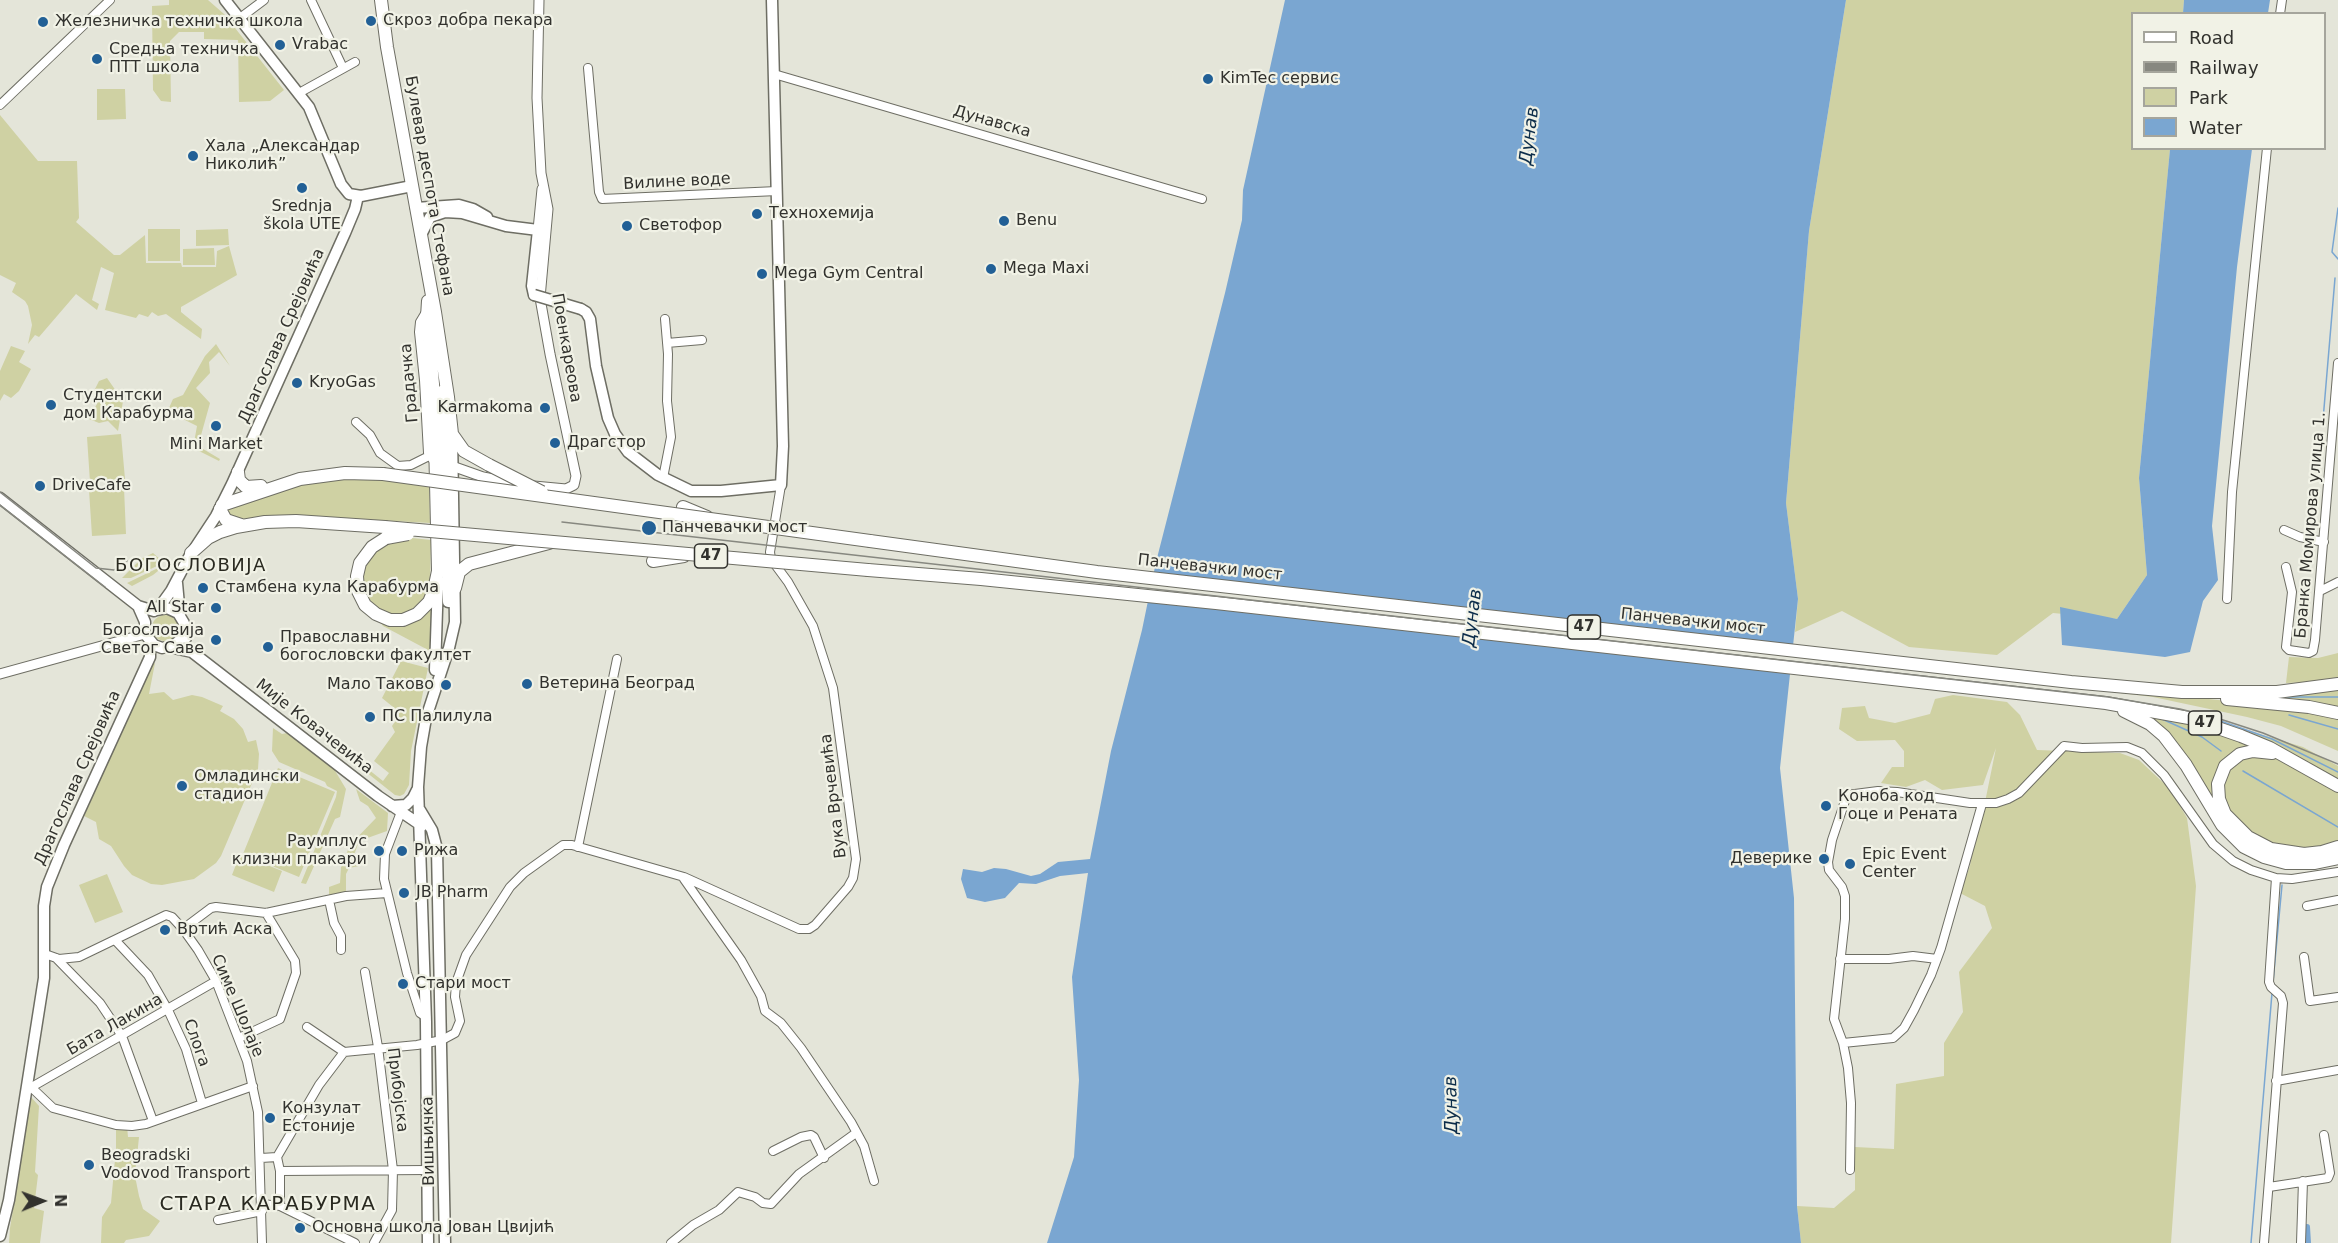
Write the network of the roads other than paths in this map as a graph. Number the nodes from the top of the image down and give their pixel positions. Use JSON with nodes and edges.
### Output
{"nodes":[{"id":1,"x":110,"y":0,"type":"edge"},
{"id":2,"x":225,"y":0,"type":"edge"},
{"id":3,"x":264,"y":0,"type":"edge"},
{"id":4,"x":311,"y":0,"type":"edge"},
{"id":5,"x":381,"y":0,"type":"edge"},
{"id":6,"x":538,"y":0,"type":"edge"},
{"id":7,"x":772,"y":0,"type":"edge"},
{"id":8,"x":240,"y":18,"type":"junction"},
{"id":9,"x":355,"y":62,"type":"dead end"},
{"id":10,"x":343,"y":68,"type":"junction"},
{"id":11,"x":588,"y":68,"type":"dead end"},
{"id":12,"x":774,"y":74,"type":"junction"},
{"id":13,"x":299,"y":93,"type":"junction"},
{"id":14,"x":0,"y":105,"type":"edge"},
{"id":15,"x":2267,"y":150,"type":"edge"},
{"id":16,"x":543,"y":181,"type":"junction"},
{"id":17,"x":412,"y":186,"type":"junction"},
{"id":18,"x":777,"y":191,"type":"junction"},
{"id":19,"x":358,"y":196,"type":"junction"},
{"id":20,"x":1202,"y":199,"type":"dead end"},
{"id":21,"x":416,"y":208,"type":"junction"},
{"id":22,"x":492,"y":222,"type":"junction"},
{"id":23,"x":538,"y":230,"type":"junction"},
{"id":24,"x":421,"y":235,"type":"junction"},
{"id":25,"x":431,"y":291,"type":"junction"},
{"id":26,"x":665,"y":319,"type":"dead end"},
{"id":27,"x":702,"y":340,"type":"dead end"},
{"id":28,"x":667,"y":343,"type":"junction"},
{"id":29,"x":2338,"y":363,"type":"edge"},
{"id":30,"x":444,"y":378,"type":"junction"},
{"id":31,"x":356,"y":422,"type":"dead end"},
{"id":32,"x":452,"y":434,"type":"junction"},
{"id":33,"x":2335,"y":447,"type":"edge"},
{"id":34,"x":432,"y":460,"type":"junction"},
{"id":35,"x":452,"y":466,"type":"junction"},
{"id":36,"x":238,"y":472,"type":"junction"},
{"id":37,"x":483,"y":477,"type":"junction"},
{"id":38,"x":663,"y":478,"type":"junction"},
{"id":39,"x":452,"y":479,"type":"junction"},
{"id":40,"x":781,"y":485,"type":"junction"},
{"id":41,"x":271,"y":487,"type":"junction"},
{"id":42,"x":551,"y":497,"type":"junction"},
{"id":43,"x":0,"y":498,"type":"edge"},
{"id":44,"x":221,"y":507,"type":"junction"},
{"id":45,"x":683,"y":507,"type":"dead end"},
{"id":46,"x":710,"y":519,"type":"junction"},
{"id":47,"x":210,"y":525,"type":"junction"},
{"id":48,"x":239,"y":526,"type":"junction"},
{"id":49,"x":2284,"y":531,"type":"dead end"},
{"id":50,"x":386,"y":532,"type":"junction"},
{"id":51,"x":553,"y":542,"type":"junction"},
{"id":52,"x":2324,"y":542,"type":"junction"},
{"id":53,"x":191,"y":553,"type":"junction"},
{"id":54,"x":696,"y":554,"type":"junction"},
{"id":55,"x":653,"y":561,"type":"dead end"},
{"id":56,"x":2286,"y":567,"type":"dead end"},
{"id":57,"x":438,"y":571,"type":"junction"},
{"id":58,"x":177,"y":581,"type":"junction"},
{"id":59,"x":2338,"y":582,"type":"edge"},
{"id":60,"x":455,"y":588,"type":"junction"},
{"id":61,"x":2320,"y":591,"type":"junction"},
{"id":62,"x":2227,"y":599,"type":"dead end"},
{"id":63,"x":138,"y":606,"type":"junction"},
{"id":64,"x":156,"y":610,"type":"junction"},
{"id":65,"x":180,"y":616,"type":"junction"},
{"id":66,"x":145,"y":622,"type":"junction"},
{"id":67,"x":184,"y":631,"type":"junction"},
{"id":68,"x":148,"y":638,"type":"junction"},
{"id":69,"x":167,"y":648,"type":"junction"},
{"id":70,"x":192,"y":652,"type":"junction"},
{"id":71,"x":150,"y":657,"type":"junction"},
{"id":72,"x":617,"y":659,"type":"dead end"},
{"id":73,"x":435,"y":670,"type":"junction"},
{"id":74,"x":0,"y":674,"type":"edge"},
{"id":75,"x":2338,"y":684,"type":"edge"},
{"id":76,"x":2182,"y":693,"type":"junction"},
{"id":77,"x":430,"y":702,"type":"junction"},
{"id":78,"x":2106,"y":703,"type":"junction"},
{"id":79,"x":2338,"y":713,"type":"edge"},
{"id":80,"x":2298,"y":763,"type":"junction"},
{"id":81,"x":2338,"y":786,"type":"edge"},
{"id":82,"x":418,"y":787,"type":"junction"},
{"id":83,"x":1982,"y":804,"type":"junction"},
{"id":84,"x":419,"y":807,"type":"junction"},
{"id":85,"x":397,"y":809,"type":"junction"},
{"id":86,"x":419,"y":824,"type":"junction"},
{"id":87,"x":434,"y":837,"type":"junction"},
{"id":88,"x":578,"y":847,"type":"junction"},
{"id":89,"x":2338,"y":847,"type":"edge"},
{"id":90,"x":2338,"y":858,"type":"edge"},
{"id":91,"x":2338,"y":873,"type":"edge"},
{"id":92,"x":684,"y":877,"type":"junction"},
{"id":93,"x":2276,"y":878,"type":"junction"},
{"id":94,"x":387,"y":893,"type":"junction"},
{"id":95,"x":329,"y":900,"type":"junction"},
{"id":96,"x":2338,"y":900,"type":"edge"},
{"id":97,"x":2307,"y":906,"type":"dead end"},
{"id":98,"x":266,"y":913,"type":"junction"},
{"id":99,"x":183,"y":929,"type":"junction"},
{"id":100,"x":115,"y":940,"type":"junction"},
{"id":101,"x":341,"y":950,"type":"dead end"},
{"id":102,"x":50,"y":956,"type":"junction"},
{"id":103,"x":2304,"y":957,"type":"dead end"},
{"id":104,"x":1840,"y":959,"type":"junction"},
{"id":105,"x":1937,"y":959,"type":"junction"},
{"id":106,"x":365,"y":972,"type":"dead end"},
{"id":107,"x":216,"y":981,"type":"junction"},
{"id":108,"x":2338,"y":997,"type":"edge"},
{"id":109,"x":168,"y":1010,"type":"junction"},
{"id":110,"x":426,"y":1017,"type":"junction"},
{"id":111,"x":307,"y":1027,"type":"dead end"},
{"id":112,"x":122,"y":1036,"type":"junction"},
{"id":113,"x":239,"y":1038,"type":"junction"},
{"id":114,"x":442,"y":1040,"type":"junction"},
{"id":115,"x":1844,"y":1043,"type":"junction"},
{"id":116,"x":426,"y":1044,"type":"junction"},
{"id":117,"x":378,"y":1047,"type":"junction"},
{"id":118,"x":344,"y":1052,"type":"junction"},
{"id":119,"x":2338,"y":1070,"type":"edge"},
{"id":120,"x":2276,"y":1081,"type":"junction"},
{"id":121,"x":254,"y":1086,"type":"junction"},
{"id":122,"x":30,"y":1088,"type":"junction"},
{"id":123,"x":202,"y":1103,"type":"junction"},
{"id":124,"x":153,"y":1121,"type":"junction"},
{"id":125,"x":856,"y":1133,"type":"junction"},
{"id":126,"x":2324,"y":1135,"type":"dead end"},
{"id":127,"x":773,"y":1151,"type":"dead end"},
{"id":128,"x":277,"y":1157,"type":"junction"},
{"id":129,"x":261,"y":1158,"type":"junction"},
{"id":130,"x":824,"y":1158,"type":"junction"},
{"id":131,"x":393,"y":1170,"type":"junction"},
{"id":132,"x":428,"y":1170,"type":"junction"},
{"id":133,"x":1850,"y":1170,"type":"dead end"},
{"id":134,"x":280,"y":1171,"type":"junction"},
{"id":135,"x":874,"y":1181,"type":"dead end"},
{"id":136,"x":2303,"y":1181,"type":"junction"},
{"id":137,"x":2268,"y":1187,"type":"junction"},
{"id":138,"x":280,"y":1206,"type":"junction"},
{"id":139,"x":262,"y":1208,"type":"junction"},
{"id":140,"x":6,"y":1215,"type":"junction"},
{"id":141,"x":218,"y":1220,"type":"dead end"},
{"id":142,"x":0,"y":1236,"type":"edge"},
{"id":143,"x":4,"y":1243,"type":"edge"},
{"id":144,"x":262,"y":1243,"type":"edge"},
{"id":145,"x":355,"y":1243,"type":"edge"},
{"id":146,"x":374,"y":1243,"type":"edge"},
{"id":147,"x":428,"y":1243,"type":"edge"},
{"id":148,"x":445,"y":1243,"type":"edge"},
{"id":149,"x":671,"y":1243,"type":"edge"},
{"id":150,"x":2265,"y":1243,"type":"edge"},
{"id":151,"x":2301,"y":1243,"type":"edge"}],
"edges":[{"from":1,"to":14,"type":"street"},
{"from":2,"to":8,"type":"main road"},
{"from":3,"to":8,"type":"street"},
{"from":4,"to":10,"type":"street"},
{"from":5,"to":17,"type":"main road","name":"Булевар деспота Стефана"},
{"from":6,"to":16,"type":"street","name":"Поенкареова"},
{"from":7,"to":12,"type":"main road"},
{"from":8,"to":13,"type":"main road"},
{"from":9,"to":10,"type":"street"},
{"from":10,"to":13,"type":"street"},
{"from":11,"to":18,"type":"street","name":"Вилине воде"},
{"from":12,"to":18,"type":"main road"},
{"from":12,"to":20,"type":"street","name":"Дунавска"},
{"from":13,"to":19,"type":"main road"},
{"from":15,"to":62,"type":"street"},
{"from":16,"to":23,"type":"street","name":"Поенкареова"},
{"from":16,"to":37,"type":"street","name":"Поенкареова"},
{"from":17,"to":19,"type":"main road"},
{"from":17,"to":21,"type":"main road","name":"Булевар деспота Стефана"},
{"from":18,"to":40,"type":"main road"},
{"from":19,"to":36,"type":"main road","name":"Драгослава Срејовића"},
{"from":21,"to":22,"type":"main road"},
{"from":21,"to":24,"type":"main road","name":"Булевар деспота Стефана"},
{"from":22,"to":23,"type":"main road"},
{"from":22,"to":24,"type":"main road"},
{"from":23,"to":38,"type":"main road","name":"Поенкареова","bridge":true},
{"from":24,"to":25,"type":"main road","name":"Булевар деспота Стефана"},
{"from":25,"to":30,"type":"main road","name":"Булевар деспота Стефана"},
{"from":25,"to":34,"type":"main road"},
{"from":26,"to":28,"type":"street"},
{"from":27,"to":28,"type":"street"},
{"from":28,"to":38,"type":"street"},
{"from":29,"to":33,"type":"street","name":"Бранка Момирова улица 1."},
{"from":30,"to":32,"type":"main road","name":"Булевар деспота Стефана"},
{"from":30,"to":73,"type":"main road","name":"Булевар деспота Стефана"},
{"from":31,"to":34,"type":"street"},
{"from":32,"to":35,"type":"main road","name":"Булевар деспота Стефана"},
{"from":32,"to":42,"type":"main road","bridge":true},
{"from":33,"to":52,"type":"street","name":"Бранка Момирова улица 1."},
{"from":34,"to":57,"type":"main road"},
{"from":35,"to":37,"type":"street"},
{"from":35,"to":39,"type":"main road","name":"Булевар деспота Стефана"},
{"from":36,"to":41,"type":"main road"},
{"from":36,"to":44,"type":"main road","name":"Драгослава Срејовића"},
{"from":37,"to":39,"type":"street"},
{"from":38,"to":40,"type":"main road"},
{"from":39,"to":60,"type":"main road","name":"Булевар деспота Стефана"},
{"from":40,"to":92,"type":"street","name":"Вука Врчевића"},
{"from":41,"to":42,"type":"main road","number":"47","bridge":true},
{"from":41,"to":44,"type":"main road","number":"47"},
{"from":42,"to":46,"type":"main road","number":"47","bridge":true},
{"from":43,"to":63,"type":"main road"},
{"from":44,"to":47,"type":"main road","name":"Драгослава Срејовића"},
{"from":44,"to":48,"type":"main road"},
{"from":45,"to":46,"type":"main road","bridge":true},
{"from":46,"to":76,"type":"main road","name":"Панчевачки мост","number":"47","bridge":true},
{"from":47,"to":48,"type":"main road"},
{"from":47,"to":53,"type":"main road","name":"Драгослава Срејовића"},
{"from":48,"to":50,"type":"main road","number":"47"},
{"from":48,"to":53,"type":"main road","number":"47"},
{"from":49,"to":52,"type":"street"},
{"from":50,"to":51,"type":"main road","number":"47","bridge":true},
{"from":50,"to":57,"type":"main road"},
{"from":51,"to":54,"type":"main road","number":"47","bridge":true},
{"from":51,"to":60,"type":"main road"},
{"from":52,"to":61,"type":"street","name":"Бранка Момирова улица 1."},
{"from":53,"to":58,"type":"main road","name":"Драгослава Срејовића"},
{"from":54,"to":55,"type":"main road","bridge":true},
{"from":54,"to":78,"type":"main road","name":"Панчевачки мост","number":"47","bridge":true},
{"from":56,"to":61,"type":"street","name":"Бранка Момирова улица 1."},
{"from":57,"to":73,"type":"main road"},
{"from":58,"to":64,"type":"main road","name":"Драгослава Срејовића"},
{"from":58,"to":65,"type":"main road"},
{"from":59,"to":61,"type":"street"},
{"from":60,"to":77,"type":"main road","name":"Булевар деспота Стефана"},
{"from":63,"to":64,"type":"main road"},
{"from":63,"to":66,"type":"main road"},
{"from":64,"to":65,"type":"main road"},
{"from":64,"to":66,"type":"main road"},
{"from":65,"to":67,"type":"main road"},
{"from":66,"to":68,"type":"main road"},
{"from":67,"to":69,"type":"main road"},
{"from":67,"to":70,"type":"main road"},
{"from":68,"to":69,"type":"main road"},
{"from":68,"to":71,"type":"main road","name":"Драгослава Срејовића"},
{"from":68,"to":74,"type":"street"},
{"from":69,"to":70,"type":"main road","name":"Мије Ковачевића"},
{"from":69,"to":71,"type":"main road"},
{"from":70,"to":85,"type":"main road","name":"Мије Ковачевића"},
{"from":71,"to":102,"type":"main road","name":"Драгослава Срејовића"},
{"from":72,"to":88,"type":"street"},
{"from":73,"to":77,"type":"main road","name":"Булевар деспота Стефана"},
{"from":75,"to":76,"type":"main road"},
{"from":76,"to":79,"type":"main road","number":"47"},
{"from":77,"to":82,"type":"main road","name":"Булевар деспота Стефана"},
{"from":78,"to":80,"type":"main road","number":"47"},
{"from":78,"to":90,"type":"main road"},
{"from":80,"to":81,"type":"main road","number":"47"},
{"from":80,"to":89,"type":"main road"},
{"from":82,"to":84,"type":"main road","name":"Булевар деспота Стефана"},
{"from":82,"to":85,"type":"main road"},
{"from":83,"to":93,"type":"street"},
{"from":83,"to":104,"type":"street"},
{"from":83,"to":105,"type":"street"},
{"from":84,"to":86,"type":"main road","name":"Булевар деспота Стефана"},
{"from":84,"to":87,"type":"main road","name":"Булевар деспота Стефана"},
{"from":85,"to":86,"type":"main road","name":"Мије Ковачевића"},
{"from":85,"to":94,"type":"street"},
{"from":86,"to":87,"type":"main road"},
{"from":86,"to":110,"type":"main road","name":"Булевар деспота Стефана"},
{"from":87,"to":114,"type":"main road","name":"Булевар деспота Стефана"},
{"from":88,"to":92,"type":"street","name":"Вука Врчевића"},
{"from":88,"to":114,"type":"street","name":"Вука Врчевића"},
{"from":91,"to":93,"type":"street"},
{"from":92,"to":125,"type":"street"},
{"from":93,"to":120,"type":"street"},
{"from":94,"to":95,"type":"street"},
{"from":94,"to":110,"type":"street"},
{"from":95,"to":98,"type":"street"},
{"from":95,"to":101,"type":"street"},
{"from":96,"to":97,"type":"street"},
{"from":98,"to":99,"type":"street"},
{"from":98,"to":113,"type":"street"},
{"from":99,"to":100,"type":"street"},
{"from":99,"to":107,"type":"street","name":"Симе Шолаје"},
{"from":100,"to":102,"type":"street"},
{"from":100,"to":109,"type":"street","name":"Слога"},
{"from":102,"to":112,"type":"street"},
{"from":102,"to":122,"type":"main road","name":"Драгослава Срејовића"},
{"from":103,"to":108,"type":"street"},
{"from":104,"to":105,"type":"street"},
{"from":104,"to":115,"type":"street"},
{"from":105,"to":115,"type":"street"},
{"from":106,"to":117,"type":"street","name":"Прибојска"},
{"from":107,"to":109,"type":"street","name":"Бата Лакина"},
{"from":107,"to":113,"type":"street","name":"Симе Шолаје"},
{"from":109,"to":112,"type":"street","name":"Бата Лакина"},
{"from":109,"to":123,"type":"street","name":"Слога"},
{"from":110,"to":116,"type":"main road","name":"Булевар деспота Стефана"},
{"from":111,"to":118,"type":"street"},
{"from":112,"to":122,"type":"street","name":"Бата Лакина"},
{"from":112,"to":124,"type":"street"},
{"from":113,"to":121,"type":"street","name":"Симе Шолаје"},
{"from":114,"to":116,"type":"street"},
{"from":114,"to":148,"type":"main road","name":"Вишњичка"},
{"from":115,"to":133,"type":"street"},
{"from":116,"to":117,"type":"street"},
{"from":116,"to":132,"type":"main road","name":"Вишњичка"},
{"from":117,"to":118,"type":"street"},
{"from":117,"to":131,"type":"street","name":"Прибојска"},
{"from":118,"to":128,"type":"street"},
{"from":119,"to":120,"type":"street"},
{"from":120,"to":137,"type":"street"},
{"from":121,"to":123,"type":"street"},
{"from":121,"to":129,"type":"street","name":"Симе Шолаје"},
{"from":122,"to":124,"type":"street"},
{"from":122,"to":140,"type":"main road","name":"Драгослава Срејовића"},
{"from":123,"to":124,"type":"street"},
{"from":125,"to":130,"type":"street"},
{"from":125,"to":135,"type":"street"},
{"from":126,"to":136,"type":"street"},
{"from":127,"to":130,"type":"street"},
{"from":128,"to":129,"type":"street"},
{"from":128,"to":134,"type":"street"},
{"from":129,"to":139,"type":"street","name":"Симе Шолаје"},
{"from":130,"to":149,"type":"street"},
{"from":131,"to":132,"type":"street"},
{"from":131,"to":134,"type":"street"},
{"from":131,"to":146,"type":"street","name":"Прибојска"},
{"from":132,"to":147,"type":"main road","name":"Вишњичка"},
{"from":134,"to":138,"type":"street"},
{"from":136,"to":137,"type":"street"},
{"from":136,"to":151,"type":"street"},
{"from":137,"to":150,"type":"street"},
{"from":138,"to":139,"type":"street"},
{"from":138,"to":145,"type":"street"},
{"from":139,"to":141,"type":"street"},
{"from":139,"to":144,"type":"street","name":"Симе Шолаје"},
{"from":140,"to":142,"type":"main road","name":"Драгослава Срејовића"},
{"from":140,"to":143,"type":"street"}]}
